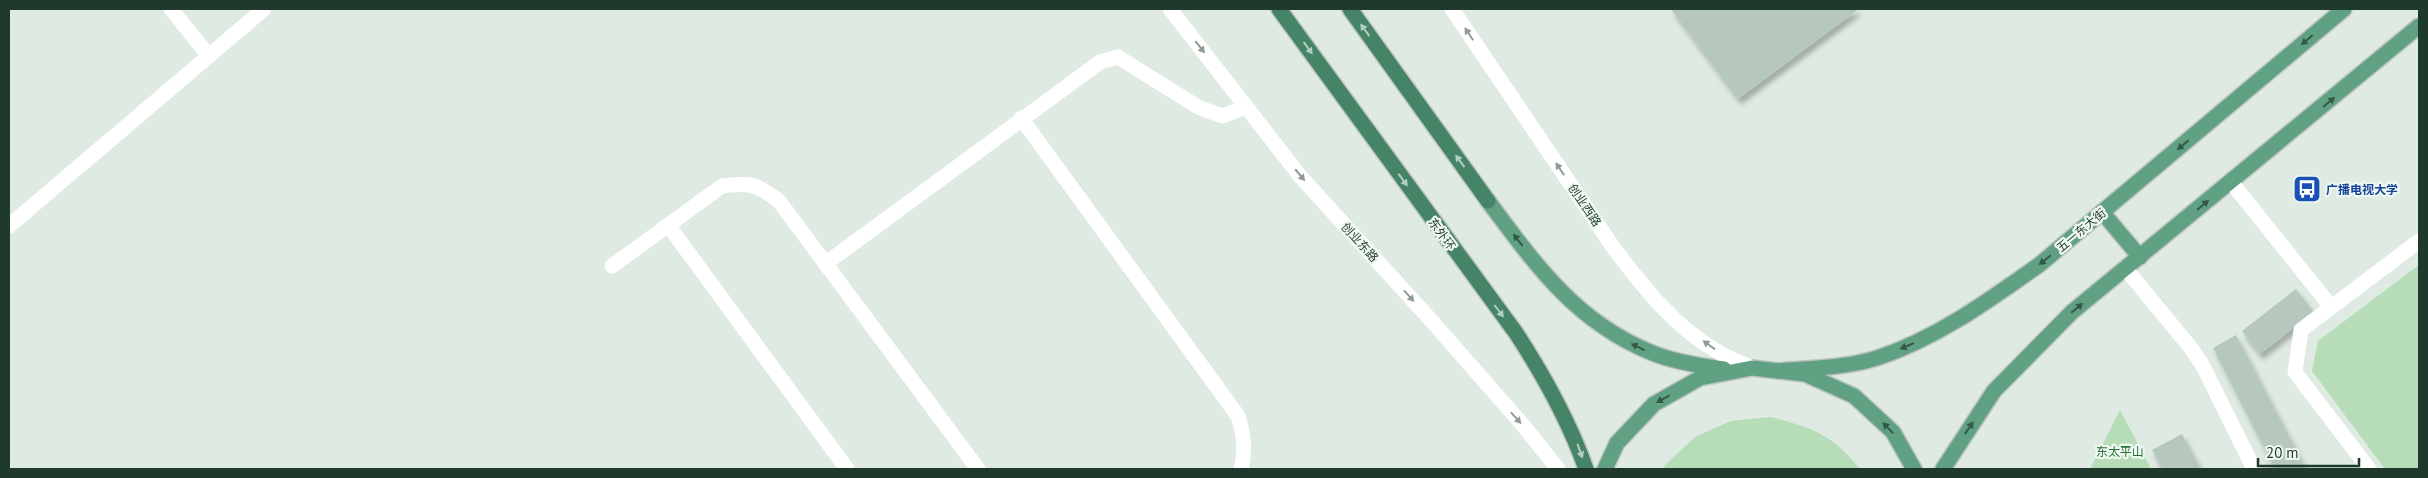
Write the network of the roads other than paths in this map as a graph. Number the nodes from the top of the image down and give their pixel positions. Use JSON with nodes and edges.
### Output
{"nodes":[{"id":1,"x":171,"y":9,"type":"edge"},
{"id":2,"x":264,"y":9,"type":"edge"},
{"id":3,"x":1170,"y":9,"type":"edge"},
{"id":4,"x":1279,"y":9,"type":"edge"},
{"id":5,"x":1350,"y":9,"type":"edge"},
{"id":6,"x":1452,"y":9,"type":"edge"},
{"id":7,"x":2344,"y":9,"type":"edge"},
{"id":8,"x":2419,"y":26,"type":"edge"},
{"id":9,"x":209,"y":56,"type":"junction"},
{"id":10,"x":1246,"y":106,"type":"junction"},
{"id":11,"x":1021,"y":118,"type":"junction"},
{"id":12,"x":2231,"y":182,"type":"junction"},
{"id":13,"x":1488,"y":201,"type":"joint"},
{"id":14,"x":2102,"y":212,"type":"junction"},
{"id":15,"x":668,"y":225,"type":"junction"},
{"id":16,"x":9,"y":226,"type":"edge"},
{"id":17,"x":2419,"y":241,"type":"edge"},
{"id":18,"x":2140,"y":257,"type":"junction"},
{"id":19,"x":825,"y":264,"type":"junction"},
{"id":20,"x":612,"y":266,"type":"dead end"},
{"id":21,"x":2126,"y":268,"type":"junction"},
{"id":22,"x":2331,"y":308,"type":"junction"},
{"id":23,"x":1752,"y":368,"type":"junction"},
{"id":24,"x":1736,"y":371,"type":"junction"},
{"id":25,"x":1778,"y":371,"type":"junction"},
{"id":26,"x":847,"y":469,"type":"edge"},
{"id":27,"x":978,"y":469,"type":"edge"},
{"id":28,"x":1241,"y":469,"type":"edge"},
{"id":29,"x":1558,"y":469,"type":"edge"},
{"id":30,"x":1586,"y":469,"type":"edge"},
{"id":31,"x":1605,"y":469,"type":"edge"},
{"id":32,"x":1914,"y":469,"type":"edge"},
{"id":33,"x":1943,"y":469,"type":"edge"},
{"id":34,"x":2254,"y":469,"type":"edge"},
{"id":35,"x":2369,"y":469,"type":"edge"}],
"edges":[{"from":1,"to":9,"type":"street"},
{"from":2,"to":9,"type":"street"},
{"from":3,"to":10,"type":"street","name":"创业东路","one_way":true},
{"from":4,"to":30,"type":"highway","name":"东外环","one_way":true},
{"from":13,"to":5,"type":"highway","one_way":true},
{"from":23,"to":6,"type":"street","name":"创业西路","one_way":true},
{"from":7,"to":14,"type":"main road","name":"五一东大街","one_way":true},
{"from":12,"to":8,"type":"main road","one_way":true},
{"from":9,"to":16,"type":"street"},
{"from":10,"to":11,"type":"street"},
{"from":10,"to":29,"type":"street","name":"创业东路","one_way":true},
{"from":11,"to":19,"type":"street"},
{"from":11,"to":28,"type":"street"},
{"from":18,"to":12,"type":"main road","one_way":true},
{"from":12,"to":22,"type":"street"},
{"from":24,"to":13,"type":"main road","one_way":true},
{"from":14,"to":18,"type":"main road"},
{"from":14,"to":25,"type":"main road","name":"五一东大街","one_way":true},
{"from":15,"to":19,"type":"street"},
{"from":15,"to":20,"type":"street"},
{"from":15,"to":26,"type":"street"},
{"from":17,"to":22,"type":"street"},
{"from":18,"to":21,"type":"main road"},
{"from":19,"to":27,"type":"street"},
{"from":33,"to":21,"type":"main road","one_way":true},
{"from":21,"to":34,"type":"street"},
{"from":22,"to":35,"type":"street"},
{"from":23,"to":24,"type":"main road"},
{"from":23,"to":25,"type":"main road"},
{"from":24,"to":31,"type":"main road","one_way":true},
{"from":32,"to":25,"type":"main road","one_way":true}]}
